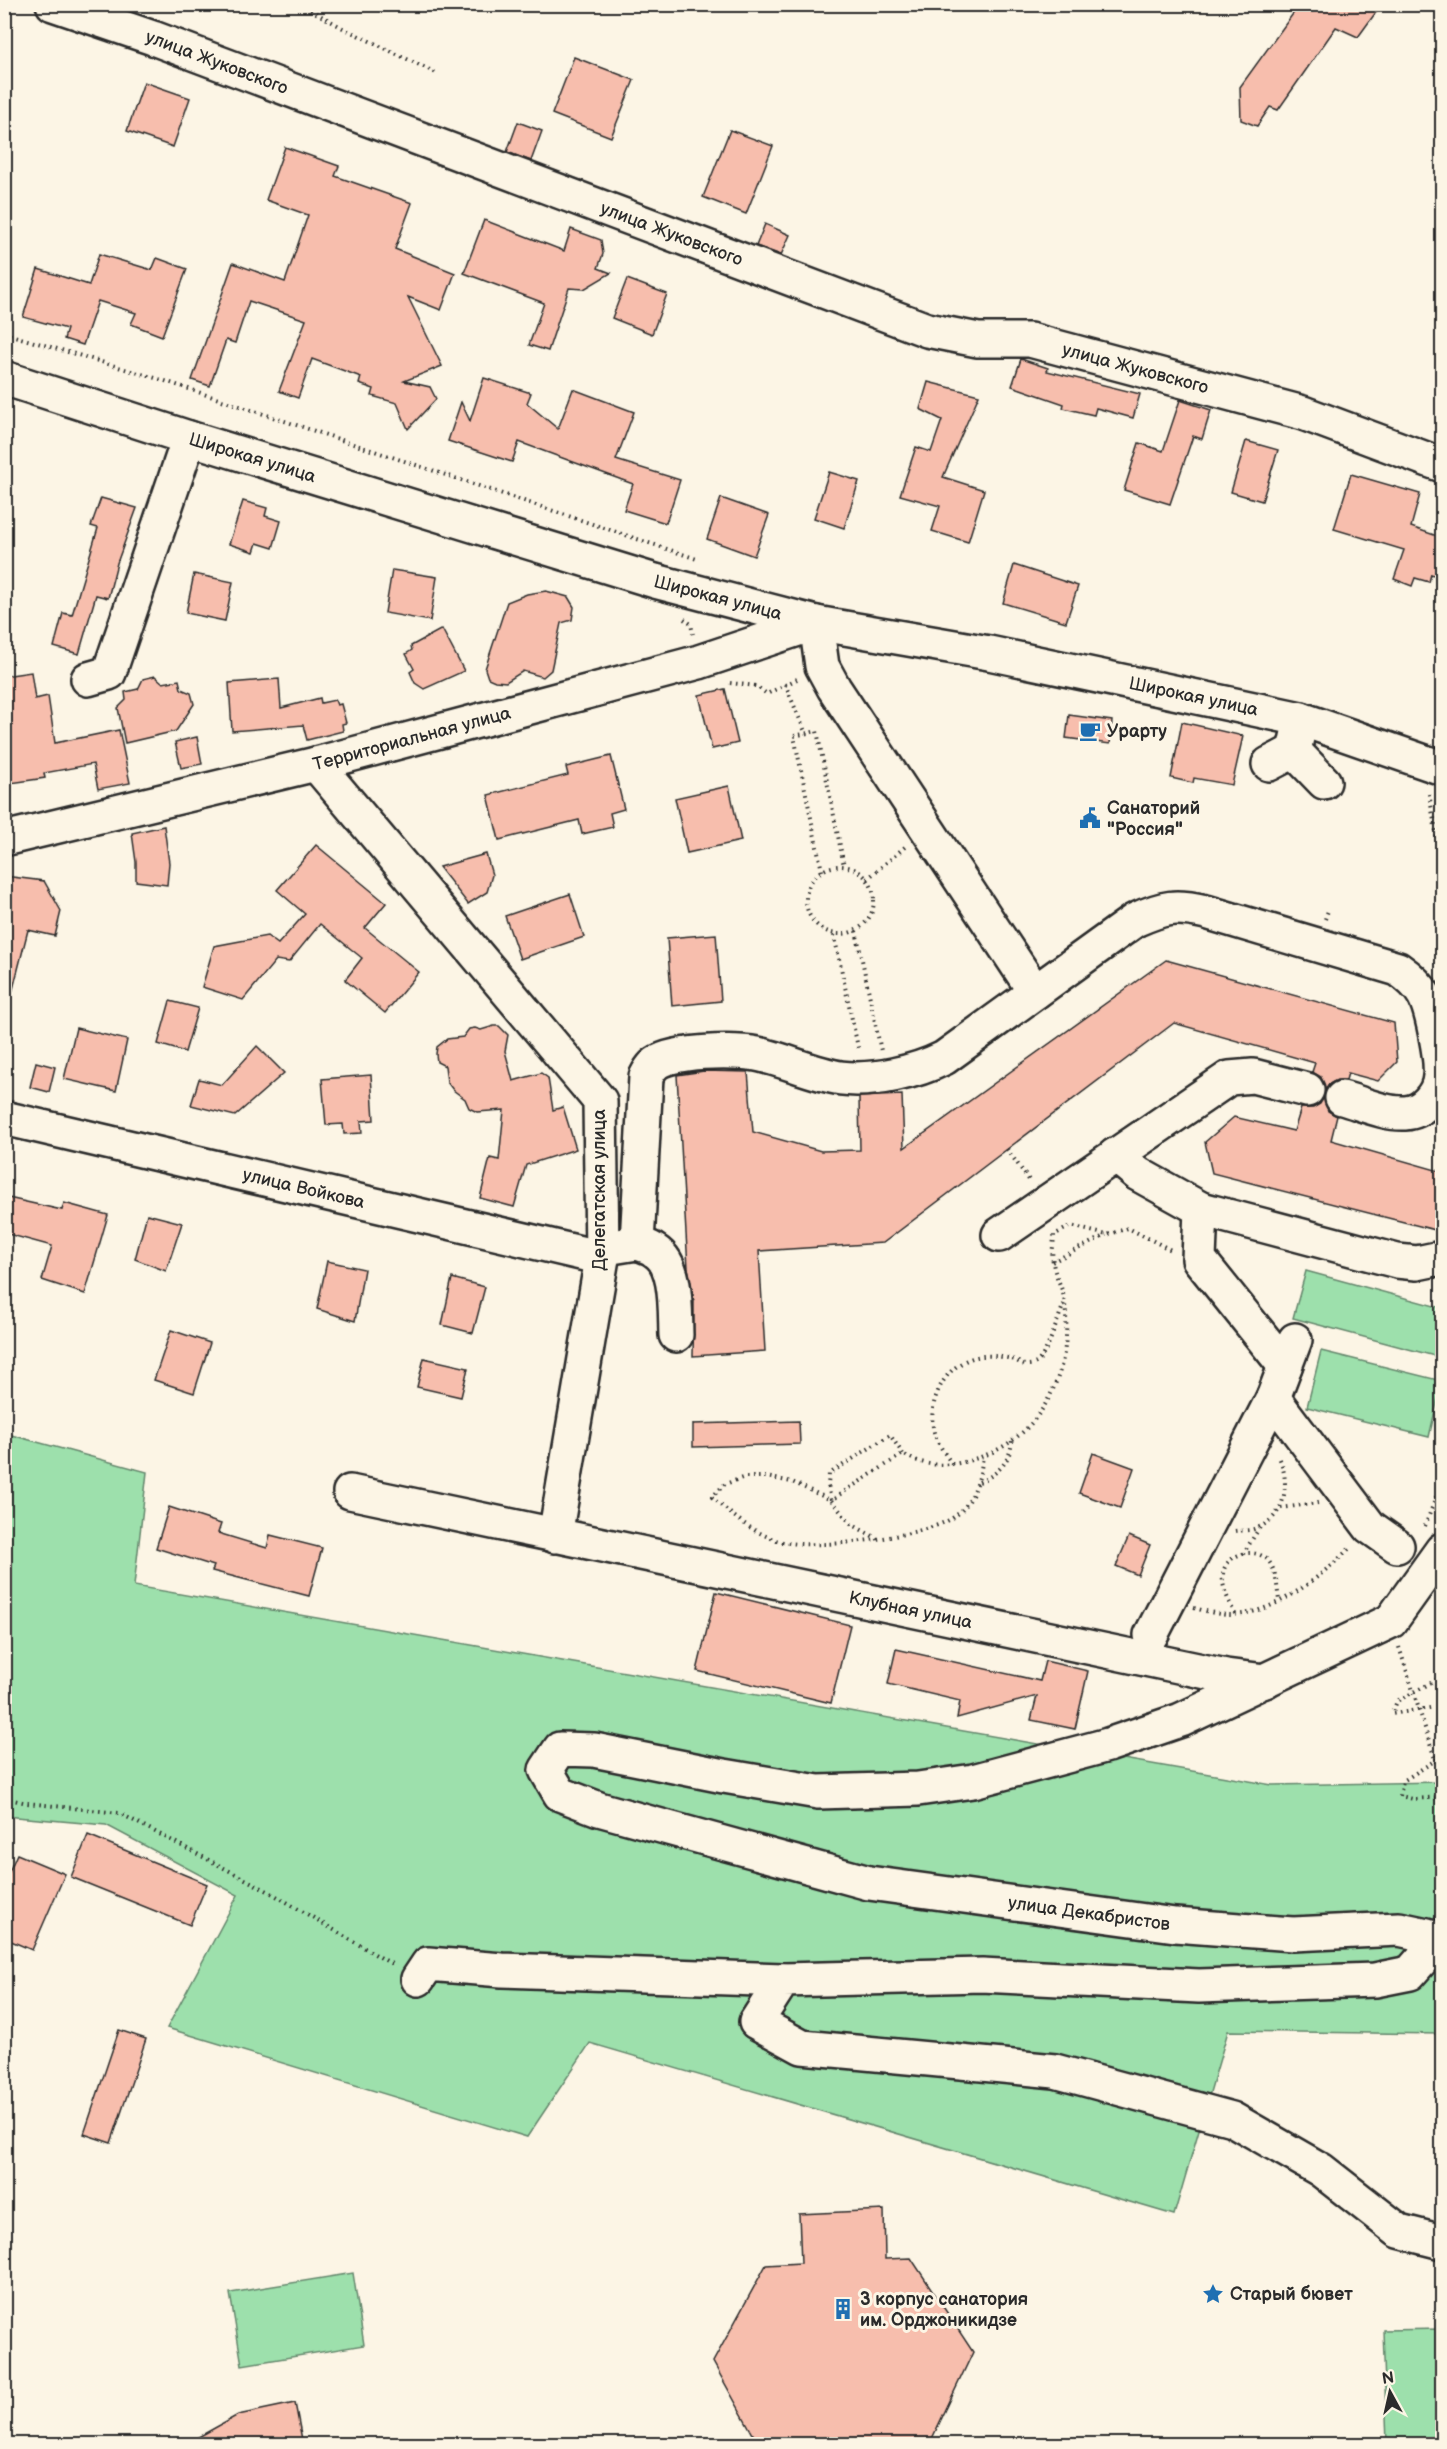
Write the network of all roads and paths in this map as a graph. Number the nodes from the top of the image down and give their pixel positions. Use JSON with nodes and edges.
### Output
{"nodes":[{"id":1,"x":53,"y":4,"type":"edge"},
{"id":2,"x":300,"y":4,"type":"edge"},
{"id":3,"x":436,"y":73,"type":"dead end"},
{"id":4,"x":4,"y":333,"type":"edge"},
{"id":5,"x":4,"y":378,"type":"edge"},
{"id":6,"x":189,"y":438,"type":"junction"},
{"id":7,"x":1443,"y":465,"type":"edge"},
{"id":8,"x":698,"y":559,"type":"dead end"},
{"id":9,"x":816,"y":623,"type":"junction"},
{"id":10,"x":822,"y":666,"type":"junction"},
{"id":11,"x":88,"y":679,"type":"dead end"},
{"id":12,"x":721,"y":683,"type":"dead end"},
{"id":13,"x":785,"y":684,"type":"junction"},
{"id":14,"x":1301,"y":719,"type":"junction"},
{"id":15,"x":806,"y":734,"type":"junction"},
{"id":16,"x":316,"y":764,"type":"junction"},
{"id":17,"x":1434,"y":775,"type":"edge"},
{"id":18,"x":1324,"y":782,"type":"dead end"},
{"id":19,"x":927,"y":828,"type":"junction"},
{"id":20,"x":4,"y":839,"type":"edge"},
{"id":21,"x":1443,"y":863,"type":"edge"},
{"id":22,"x":844,"y":866,"type":"junction"},
{"id":23,"x":822,"y":871,"type":"junction"},
{"id":24,"x":867,"y":879,"type":"junction"},
{"id":25,"x":856,"y":931,"type":"junction"},
{"id":26,"x":834,"y":935,"type":"junction"},
{"id":27,"x":1035,"y":992,"type":"junction"},
{"id":28,"x":883,"y":1058,"type":"dead end"},
{"id":29,"x":862,"y":1063,"type":"dead end"},
{"id":30,"x":1307,"y":1090,"type":"dead end"},
{"id":31,"x":1341,"y":1098,"type":"dead end"},
{"id":32,"x":4,"y":1118,"type":"edge"},
{"id":33,"x":1115,"y":1155,"type":"junction"},
{"id":34,"x":1202,"y":1209,"type":"junction"},
{"id":35,"x":999,"y":1235,"type":"dead end"},
{"id":36,"x":1107,"y":1235,"type":"junction"},
{"id":37,"x":617,"y":1249,"type":"junction"},
{"id":38,"x":1441,"y":1258,"type":"dead end"},
{"id":39,"x":1199,"y":1259,"type":"junction"},
{"id":40,"x":1053,"y":1262,"type":"junction"},
{"id":41,"x":1064,"y":1304,"type":"junction"},
{"id":42,"x":676,"y":1335,"type":"dead end"},
{"id":43,"x":1273,"y":1398,"type":"junction"},
{"id":44,"x":1255,"y":1434,"type":"junction"},
{"id":45,"x":1012,"y":1440,"type":"junction"},
{"id":46,"x":903,"y":1454,"type":"junction"},
{"id":47,"x":983,"y":1456,"type":"junction"},
{"id":48,"x":952,"y":1464,"type":"junction"},
{"id":49,"x":979,"y":1482,"type":"junction"},
{"id":50,"x":350,"y":1492,"type":"dead end"},
{"id":51,"x":831,"y":1500,"type":"junction"},
{"id":52,"x":1208,"y":1525,"type":"junction"},
{"id":53,"x":1260,"y":1526,"type":"junction"},
{"id":54,"x":1370,"y":1527,"type":"junction"},
{"id":55,"x":555,"y":1536,"type":"junction"},
{"id":56,"x":878,"y":1539,"type":"junction"},
{"id":57,"x":1397,"y":1546,"type":"dead end"},
{"id":58,"x":1442,"y":1553,"type":"edge"},
{"id":59,"x":1243,"y":1554,"type":"junction"},
{"id":60,"x":1170,"y":1599,"type":"junction"},
{"id":61,"x":1279,"y":1600,"type":"junction"},
{"id":62,"x":1236,"y":1614,"type":"junction"},
{"id":63,"x":1391,"y":1621,"type":"junction"},
{"id":64,"x":1151,"y":1635,"type":"dead end"},
{"id":65,"x":1443,"y":1677,"type":"edge"},
{"id":66,"x":1265,"y":1681,"type":"junction"},
{"id":67,"x":1413,"y":1691,"type":"junction"},
{"id":68,"x":1443,"y":1706,"type":"edge"},
{"id":69,"x":1419,"y":1711,"type":"junction"},
{"id":70,"x":1443,"y":1756,"type":"edge"},
{"id":71,"x":1437,"y":1761,"type":"junction"},
{"id":72,"x":1443,"y":1780,"type":"edge"},
{"id":73,"x":1443,"y":1797,"type":"edge"},
{"id":74,"x":4,"y":1798,"type":"edge"},
{"id":75,"x":418,"y":1979,"type":"joint"},
{"id":76,"x":783,"y":1980,"type":"junction"},
{"id":77,"x":1443,"y":2242,"type":"edge"}],
"edges":[{"from":1,"to":7,"type":"street","name":"улица Жуковского"},
{"from":2,"to":3,"type":"path"},
{"from":4,"to":8,"type":"path"},
{"from":5,"to":6,"type":"street","name":"Широкая улица"},
{"from":6,"to":9,"type":"street","name":"Широкая улица"},
{"from":6,"to":11,"type":"street"},
{"from":9,"to":10,"type":"street"},
{"from":9,"to":14,"type":"street","name":"Широкая улица"},
{"from":9,"to":16,"type":"street","name":"Территориальная улица"},
{"from":10,"to":13,"type":"path"},
{"from":10,"to":19,"type":"street"},
{"from":12,"to":13,"type":"path"},
{"from":13,"to":15,"type":"path"},
{"from":14,"to":17,"type":"street","name":"Широкая улица"},
{"from":14,"to":18,"type":"street"},
{"from":15,"to":22,"type":"path"},
{"from":15,"to":23,"type":"path"},
{"from":16,"to":20,"type":"street","name":"Территориальная улица"},
{"from":16,"to":37,"type":"street","name":"Делегатская улица"},
{"from":17,"to":21,"type":"path"},
{"from":19,"to":24,"type":"path"},
{"from":19,"to":27,"type":"street"},
{"from":22,"to":23,"type":"path"},
{"from":22,"to":24,"type":"path"},
{"from":23,"to":26,"type":"path"},
{"from":24,"to":25,"type":"path"},
{"from":25,"to":26,"type":"path"},
{"from":25,"to":28,"type":"path"},
{"from":26,"to":29,"type":"path"},
{"from":27,"to":31,"type":"street"},
{"from":27,"to":37,"type":"street"},
{"from":30,"to":33,"type":"street"},
{"from":32,"to":37,"type":"street","name":"улица Войкова"},
{"from":33,"to":34,"type":"street"},
{"from":33,"to":35,"type":"street"},
{"from":34,"to":38,"type":"street"},
{"from":34,"to":39,"type":"street"},
{"from":36,"to":39,"type":"path"},
{"from":36,"to":40,"type":"path"},
{"from":36,"to":40,"type":"path"},
{"from":37,"to":42,"type":"street","name":"улица Войкова"},
{"from":37,"to":55,"type":"street","name":"Делегатская улица"},
{"from":39,"to":43,"type":"street"},
{"from":40,"to":41,"type":"path"},
{"from":41,"to":45,"type":"path"},
{"from":41,"to":48,"type":"path"},
{"from":43,"to":44,"type":"street"},
{"from":43,"to":54,"type":"street"},
{"from":44,"to":52,"type":"street"},
{"from":44,"to":53,"type":"path"},
{"from":45,"to":47,"type":"path"},
{"from":45,"to":49,"type":"path"},
{"from":46,"to":48,"type":"path"},
{"from":46,"to":51,"type":"path"},
{"from":46,"to":51,"type":"path"},
{"from":47,"to":48,"type":"path"},
{"from":47,"to":49,"type":"path"},
{"from":49,"to":56,"type":"path"},
{"from":50,"to":55,"type":"street","name":"Клубная улица"},
{"from":51,"to":56,"type":"path"},
{"from":51,"to":56,"type":"path"},
{"from":52,"to":53,"type":"path"},
{"from":52,"to":60,"type":"street"},
{"from":53,"to":59,"type":"path"},
{"from":54,"to":57,"type":"street"},
{"from":54,"to":61,"type":"path"},
{"from":55,"to":66,"type":"street","name":"Клубная улица"},
{"from":58,"to":63,"type":"street","name":"улица Декабристов"},
{"from":59,"to":61,"type":"path"},
{"from":59,"to":62,"type":"path"},
{"from":60,"to":62,"type":"path"},
{"from":60,"to":64,"type":"street"},
{"from":61,"to":62,"type":"path"},
{"from":63,"to":66,"type":"street","name":"улица Декабристов"},
{"from":63,"to":67,"type":"path"},
{"from":65,"to":67,"type":"path"},
{"from":66,"to":76,"type":"street","name":"улица Декабристов"},
{"from":67,"to":69,"type":"path"},
{"from":67,"to":69,"type":"path"},
{"from":68,"to":69,"type":"path"},
{"from":69,"to":71,"type":"path"},
{"from":70,"to":71,"type":"path"},
{"from":71,"to":72,"type":"path"},
{"from":71,"to":73,"type":"path"},
{"from":74,"to":75,"type":"path"},
{"from":75,"to":76,"type":"street"},
{"from":76,"to":77,"type":"street"}]}
